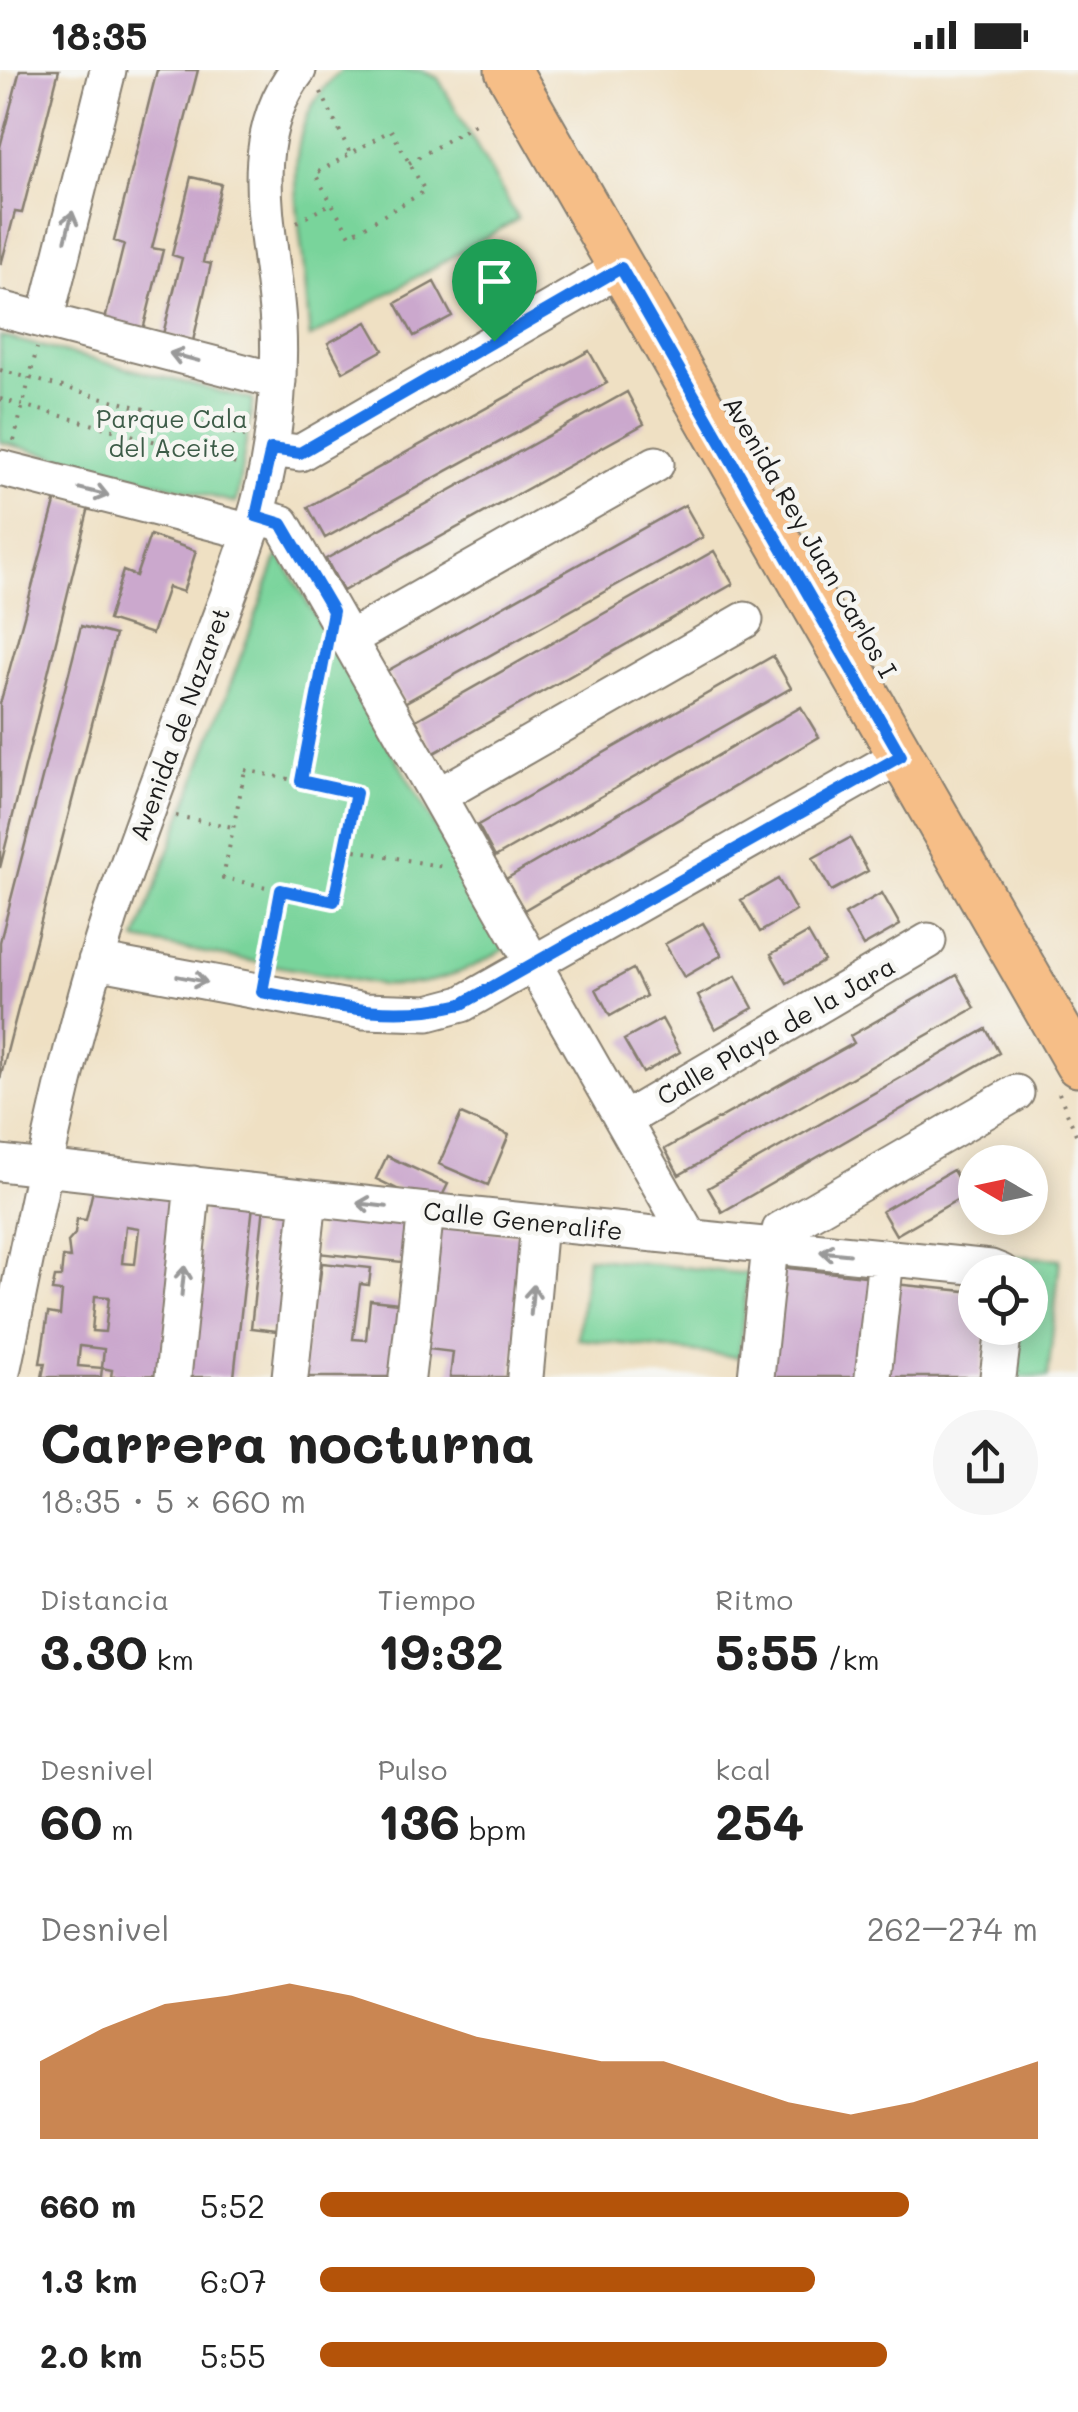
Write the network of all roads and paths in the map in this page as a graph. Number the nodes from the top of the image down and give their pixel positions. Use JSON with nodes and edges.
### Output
{"nodes":[{"id":1,"x":108,"y":70,"type":"edge"},
{"id":2,"x":508,"y":70,"type":"edge"},
{"id":3,"x":542,"y":70,"type":"edge"},
{"id":4,"x":309,"y":81,"type":"edge"},
{"id":5,"x":480,"y":120,"type":"dead end"},
{"id":6,"x":350,"y":153,"type":"junction"},
{"id":7,"x":410,"y":163,"type":"junction"},
{"id":8,"x":332,"y":203,"type":"junction"},
{"id":9,"x":294,"y":224,"type":"dead end"},
{"id":10,"x":621,"y":268,"type":"junction"},
{"id":11,"x":0,"y":309,"type":"edge"},
{"id":12,"x":45,"y":321,"type":"junction"},
{"id":13,"x":0,"y":370,"type":"edge"},
{"id":14,"x":29,"y":378,"type":"junction"},
{"id":15,"x":278,"y":381,"type":"junction"},
{"id":16,"x":0,"y":399,"type":"edge"},
{"id":17,"x":22,"y":406,"type":"junction"},
{"id":18,"x":258,"y":452,"type":"junction"},
{"id":19,"x":656,"y":464,"type":"dead end"},
{"id":20,"x":2,"y":477,"type":"edge"},
{"id":21,"x":254,"y":524,"type":"junction"},
{"id":22,"x":745,"y":620,"type":"dead end"},
{"id":23,"x":341,"y":625,"type":"junction"},
{"id":24,"x":901,"y":756,"type":"junction"},
{"id":25,"x":301,"y":781,"type":"junction"},
{"id":26,"x":438,"y":796,"type":"junction"},
{"id":27,"x":176,"y":816,"type":"dead end"},
{"id":28,"x":233,"y":827,"type":"junction"},
{"id":29,"x":345,"y":848,"type":"junction"},
{"id":30,"x":482,"y":874,"type":"junction"},
{"id":31,"x":281,"y":890,"type":"junction"},
{"id":32,"x":928,"y":941,"type":"dead end"},
{"id":33,"x":96,"y":961,"type":"junction"},
{"id":34,"x":534,"y":965,"type":"junction"},
{"id":35,"x":262,"y":992,"type":"junction"},
{"id":36,"x":1078,"y":1005,"type":"edge"},
{"id":37,"x":1078,"y":1064,"type":"edge"},
{"id":38,"x":1016,"y":1093,"type":"dead end"},
{"id":39,"x":624,"y":1120,"type":"junction"},
{"id":40,"x":0,"y":1163,"type":"edge"},
{"id":41,"x":45,"y":1169,"type":"junction"},
{"id":42,"x":193,"y":1184,"type":"junction"},
{"id":43,"x":309,"y":1198,"type":"junction"},
{"id":44,"x":426,"y":1211,"type":"junction"},
{"id":45,"x":540,"y":1222,"type":"junction"},
{"id":46,"x":690,"y":1238,"type":"junction"},
{"id":47,"x":774,"y":1247,"type":"junction"},
{"id":48,"x":886,"y":1258,"type":"junction"},
{"id":49,"x":958,"y":1265,"type":"edge"},
{"id":50,"x":1002,"y":1345,"type":"edge"},
{"id":51,"x":0,"y":1377,"type":"edge"},
{"id":52,"x":173,"y":1377,"type":"edge"},
{"id":53,"x":290,"y":1377,"type":"edge"},
{"id":54,"x":407,"y":1377,"type":"edge"},
{"id":55,"x":525,"y":1377,"type":"edge"},
{"id":56,"x":756,"y":1377,"type":"edge"},
{"id":57,"x":873,"y":1377,"type":"edge"},
{"id":58,"x":998,"y":1377,"type":"edge"}],
"edges":[{"from":12,"to":1,"type":"street","one_way":true},
{"from":2,"to":10,"type":"main road","name":"Avenida Rey Juan Carlos I"},
{"from":3,"to":36,"type":"main road","name":"Avenida Rey Juan Carlos I"},
{"from":4,"to":6,"type":"path"},
{"from":4,"to":15,"type":"street","name":"Avenida de Nazaret"},
{"from":5,"to":7,"type":"path"},
{"from":6,"to":7,"type":"path"},
{"from":6,"to":8,"type":"path"},
{"from":7,"to":8,"type":"path"},
{"from":8,"to":9,"type":"path"},
{"from":10,"to":18,"type":"street"},
{"from":10,"to":24,"type":"main road","name":"Avenida Rey Juan Carlos I"},
{"from":11,"to":12,"type":"street"},
{"from":12,"to":14,"type":"path"},
{"from":15,"to":12,"type":"street","one_way":true},
{"from":13,"to":14,"type":"path"},
{"from":14,"to":17,"type":"path"},
{"from":14,"to":18,"type":"path"},
{"from":15,"to":18,"type":"street","name":"Avenida de Nazaret"},
{"from":16,"to":17,"type":"path"},
{"from":17,"to":18,"type":"path"},
{"from":17,"to":20,"type":"path"},
{"from":18,"to":21,"type":"street","name":"Avenida de Nazaret"},
{"from":19,"to":23,"type":"street"},
{"from":20,"to":21,"type":"street","one_way":true},
{"from":21,"to":23,"type":"street"},
{"from":21,"to":33,"type":"street","name":"Avenida de Nazaret"},
{"from":22,"to":26,"type":"street"},
{"from":23,"to":25,"type":"path"},
{"from":23,"to":26,"type":"street"},
{"from":24,"to":34,"type":"street"},
{"from":24,"to":37,"type":"main road","name":"Avenida Rey Juan Carlos I"},
{"from":25,"to":28,"type":"path"},
{"from":25,"to":29,"type":"path"},
{"from":26,"to":30,"type":"street"},
{"from":27,"to":28,"type":"path"},
{"from":28,"to":31,"type":"path"},
{"from":29,"to":30,"type":"path"},
{"from":29,"to":31,"type":"path"},
{"from":30,"to":34,"type":"street"},
{"from":31,"to":35,"type":"path"},
{"from":32,"to":39,"type":"street","name":"Calle Playa de la Jara"},
{"from":33,"to":35,"type":"street","one_way":true},
{"from":33,"to":41,"type":"street","name":"Avenida de Nazaret"},
{"from":34,"to":35,"type":"street"},
{"from":34,"to":39,"type":"street"},
{"from":38,"to":47,"type":"street"},
{"from":39,"to":46,"type":"street"},
{"from":40,"to":41,"type":"street","name":"Calle Generalife"},
{"from":41,"to":42,"type":"street","name":"Calle Generalife"},
{"from":41,"to":51,"type":"street","name":"Avenida de Nazaret"},
{"from":42,"to":43,"type":"street","name":"Calle Generalife"},
{"from":52,"to":42,"type":"street","one_way":true},
{"from":44,"to":43,"type":"street","name":"Calle Generalife","one_way":true},
{"from":43,"to":53,"type":"street"},
{"from":44,"to":45,"type":"street","name":"Calle Generalife"},
{"from":44,"to":54,"type":"street"},
{"from":45,"to":46,"type":"street","name":"Calle Generalife"},
{"from":55,"to":45,"type":"street","one_way":true},
{"from":46,"to":47,"type":"street","name":"Calle Generalife"},
{"from":48,"to":47,"type":"street","name":"Calle Generalife","one_way":true},
{"from":47,"to":56,"type":"street"},
{"from":48,"to":49,"type":"street","name":"Calle Generalife"},
{"from":48,"to":57,"type":"street"},
{"from":50,"to":58,"type":"street"}]}
